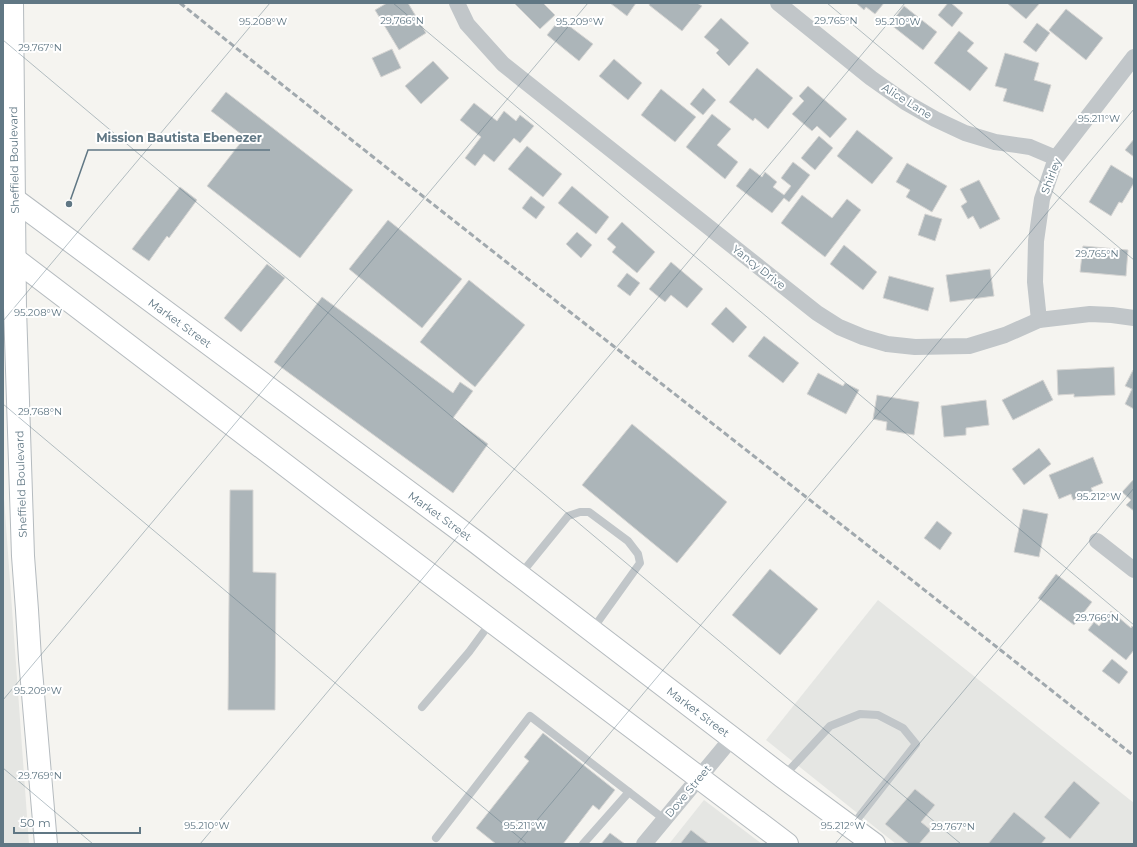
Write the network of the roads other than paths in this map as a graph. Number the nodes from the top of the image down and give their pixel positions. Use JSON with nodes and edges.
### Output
{"nodes":[{"id":1,"x":12,"y":3,"type":"edge"},
{"id":2,"x":458,"y":3,"type":"edge"},
{"id":3,"x":778,"y":3,"type":"edge"},
{"id":4,"x":1134,"y":57,"type":"edge"},
{"id":5,"x":1056,"y":158,"type":"junction"},
{"id":6,"x":9,"y":196,"type":"edge"},
{"id":7,"x":9,"y":254,"type":"edge"},
{"id":8,"x":1134,"y":318,"type":"edge"},
{"id":9,"x":1039,"y":320,"type":"junction"},
{"id":10,"x":1097,"y":541,"type":"dead end"},
{"id":11,"x":1134,"y":570,"type":"edge"},
{"id":12,"x":519,"y":575,"type":"junction"},
{"id":13,"x":491,"y":621,"type":"junction"},
{"id":14,"x":592,"y":631,"type":"junction"},
{"id":15,"x":422,"y":707,"type":"dead end"},
{"id":16,"x":732,"y":738,"type":"junction"},
{"id":17,"x":699,"y":777,"type":"junction"},
{"id":18,"x":783,"y":777,"type":"junction"},
{"id":19,"x":629,"y":792,"type":"junction"},
{"id":20,"x":664,"y":819,"type":"junction"},
{"id":21,"x":852,"y":826,"type":"junction"},
{"id":22,"x":436,"y":838,"type":"dead end"},
{"id":23,"x":46,"y":844,"type":"edge"},
{"id":24,"x":583,"y":844,"type":"edge"},
{"id":25,"x":644,"y":844,"type":"edge"},
{"id":26,"x":787,"y":844,"type":"edge"},
{"id":27,"x":874,"y":844,"type":"edge"}],
"edges":[{"from":1,"to":6,"type":"main road","name":"Sheffield Boulevard"},
{"from":2,"to":9,"type":"street","name":"Yancy Drive"},
{"from":3,"to":5,"type":"street","name":"Alice Lane"},
{"from":4,"to":5,"type":"street","name":"Shirley"},
{"from":5,"to":9,"type":"street","name":"Shirley"},
{"from":6,"to":7,"type":"main road","name":"Sheffield Boulevard"},
{"from":6,"to":12,"type":"main road","name":"Market Street"},
{"from":7,"to":13,"type":"main road"},
{"from":7,"to":23,"type":"main road","name":"Sheffield Boulevard"},
{"from":8,"to":9,"type":"street","name":"Yancy Drive"},
{"from":10,"to":11,"type":"street"},
{"from":12,"to":14,"type":"main road","name":"Market Street"},
{"from":12,"to":14,"type":"lane"},
{"from":13,"to":15,"type":"lane"},
{"from":13,"to":17,"type":"main road"},
{"from":14,"to":16,"type":"main road","name":"Market Street"},
{"from":16,"to":17,"type":"street","name":"Dove Street"},
{"from":16,"to":18,"type":"main road","name":"Market Street"},
{"from":17,"to":20,"type":"street","name":"Dove Street"},
{"from":17,"to":26,"type":"main road"},
{"from":18,"to":21,"type":"main road","name":"Market Street"},
{"from":18,"to":21,"type":"lane"},
{"from":19,"to":20,"type":"lane"},
{"from":19,"to":22,"type":"lane"},
{"from":19,"to":24,"type":"lane"},
{"from":20,"to":25,"type":"street","name":"Dove Street"},
{"from":21,"to":27,"type":"main road","name":"Market Street"}]}
